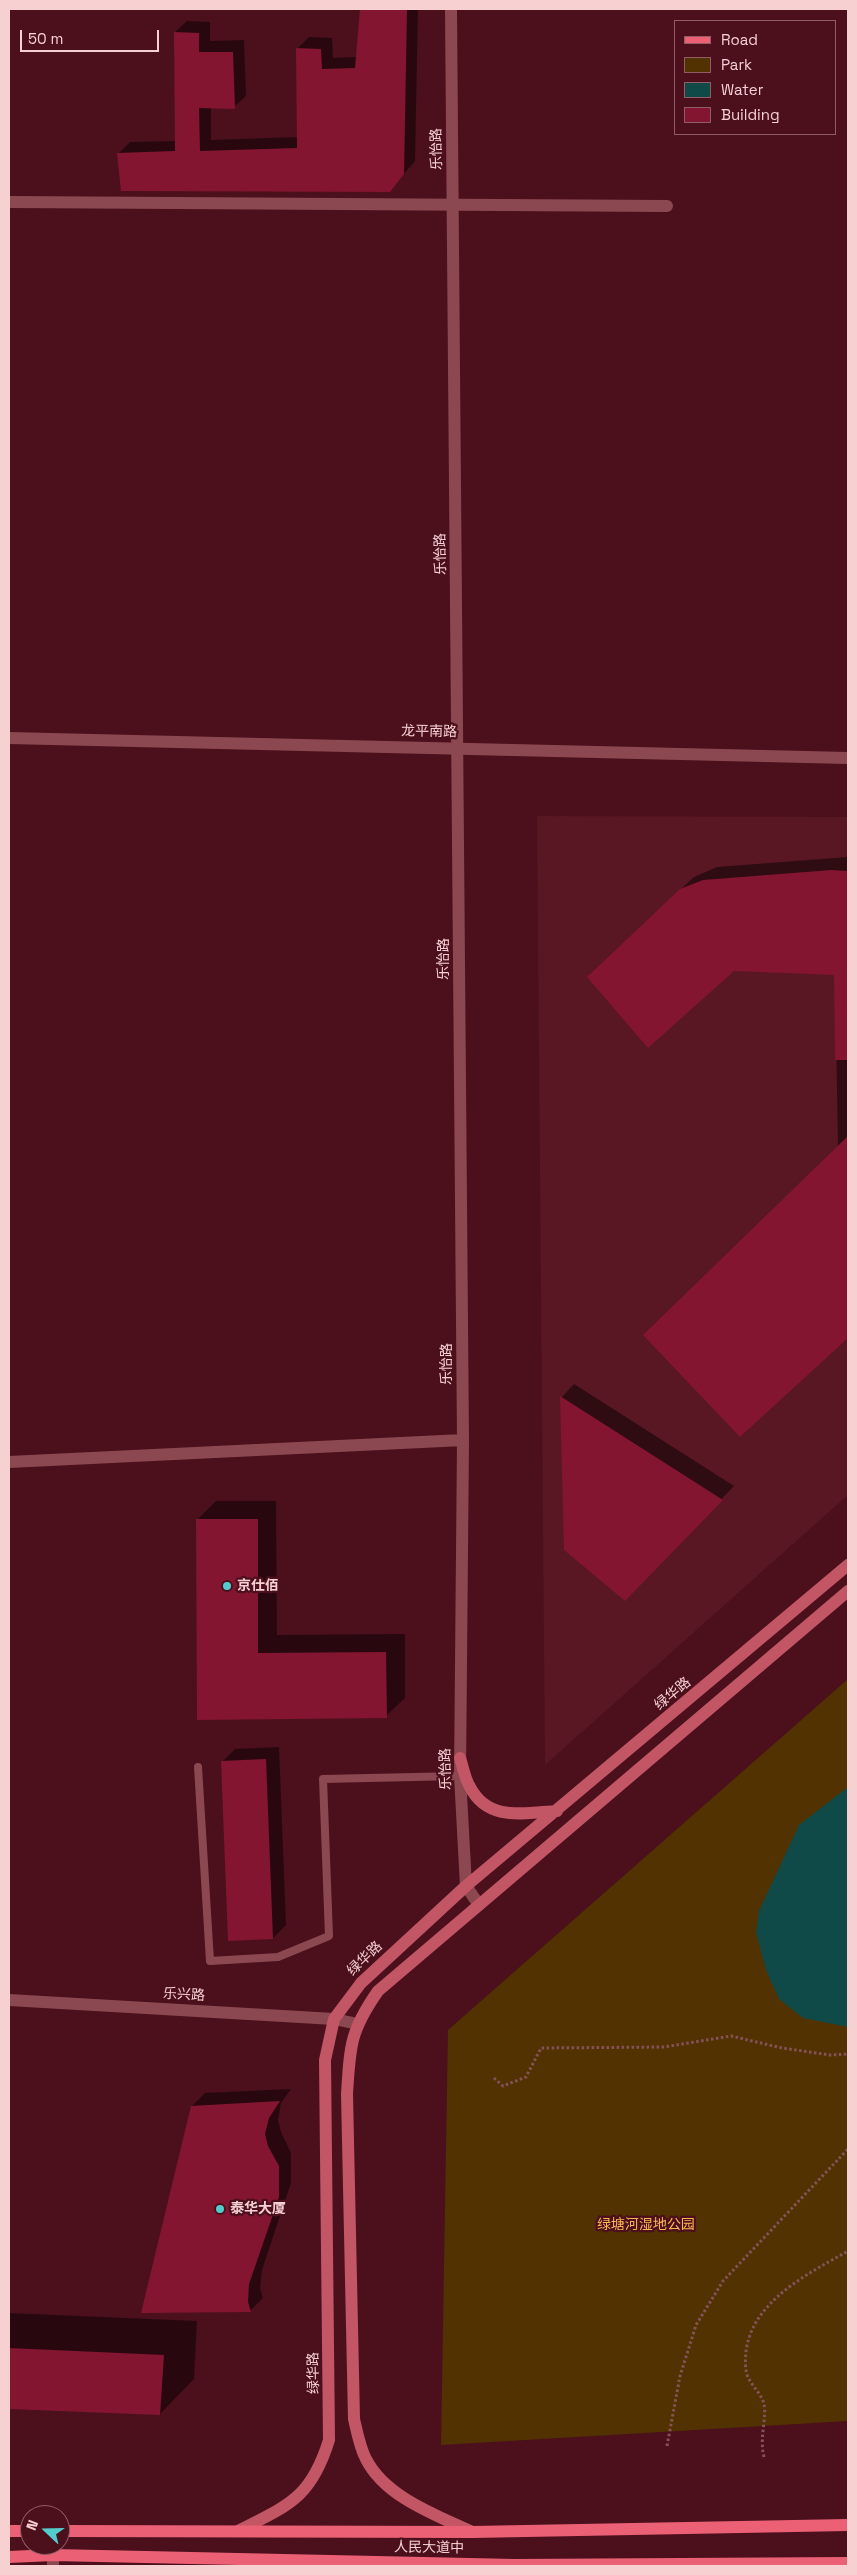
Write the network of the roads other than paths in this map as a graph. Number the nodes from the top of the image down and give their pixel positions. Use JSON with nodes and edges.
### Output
{"nodes":[{"id":1,"x":451,"y":9,"type":"edge"},
{"id":2,"x":9,"y":202,"type":"edge"},
{"id":3,"x":453,"y":205,"type":"junction"},
{"id":4,"x":667,"y":206,"type":"dead end"},
{"id":5,"x":9,"y":738,"type":"edge"},
{"id":6,"x":458,"y":748,"type":"junction"},
{"id":7,"x":848,"y":758,"type":"edge"},
{"id":8,"x":463,"y":1440,"type":"junction"},
{"id":9,"x":9,"y":1462,"type":"edge"},
{"id":10,"x":848,"y":1565,"type":"edge"},
{"id":11,"x":848,"y":1591,"type":"edge"},
{"id":12,"x":460,"y":1758,"type":"junction"},
{"id":13,"x":198,"y":1767,"type":"dead end"},
{"id":14,"x":460,"y":1776,"type":"junction"},
{"id":15,"x":557,"y":1811,"type":"junction"},
{"id":16,"x":466,"y":1886,"type":"junction"},
{"id":17,"x":479,"y":1905,"type":"junction"},
{"id":18,"x":9,"y":2000,"type":"edge"},
{"id":19,"x":334,"y":2018,"type":"junction"},
{"id":20,"x":358,"y":2024,"type":"junction"},
{"id":21,"x":848,"y":2525,"type":"edge"},
{"id":22,"x":70,"y":2531,"type":"edge"},
{"id":23,"x":238,"y":2531,"type":"junction"},
{"id":24,"x":472,"y":2532,"type":"junction"},
{"id":25,"x":9,"y":2557,"type":"edge"},
{"id":26,"x":53,"y":2561,"type":"edge"},
{"id":27,"x":848,"y":2563,"type":"edge"}],
"edges":[{"from":1,"to":3,"type":"street","name":"乐怡路"},
{"from":2,"to":3,"type":"street"},
{"from":3,"to":4,"type":"street"},
{"from":3,"to":6,"type":"street","name":"乐怡路"},
{"from":5,"to":6,"type":"street","name":"龙平南路"},
{"from":6,"to":7,"type":"street","name":"龙平南路"},
{"from":6,"to":8,"type":"street","name":"乐怡路"},
{"from":8,"to":9,"type":"street"},
{"from":8,"to":12,"type":"street","name":"乐怡路"},
{"from":10,"to":15,"type":"main road","name":"绿华路"},
{"from":11,"to":17,"type":"main road"},
{"from":12,"to":14,"type":"street","name":"乐怡路"},
{"from":12,"to":15,"type":"main road"},
{"from":13,"to":14,"type":"lane"},
{"from":14,"to":16,"type":"street","name":"乐怡路"},
{"from":15,"to":16,"type":"main road","name":"绿华路"},
{"from":16,"to":17,"type":"street"},
{"from":16,"to":19,"type":"main road","name":"绿华路"},
{"from":17,"to":20,"type":"main road"},
{"from":18,"to":19,"type":"street","name":"乐兴路"},
{"from":19,"to":20,"type":"street","name":"乐兴路"},
{"from":19,"to":23,"type":"main road","name":"绿华路"},
{"from":20,"to":24,"type":"main road"},
{"from":21,"to":24,"type":"main road","name":"人民大道中"},
{"from":22,"to":23,"type":"main road","name":"人民大道中"},
{"from":23,"to":24,"type":"main road","name":"人民大道中"},
{"from":25,"to":26,"type":"main road","name":"人民大道中"},
{"from":26,"to":27,"type":"main road","name":"人民大道中"}]}
